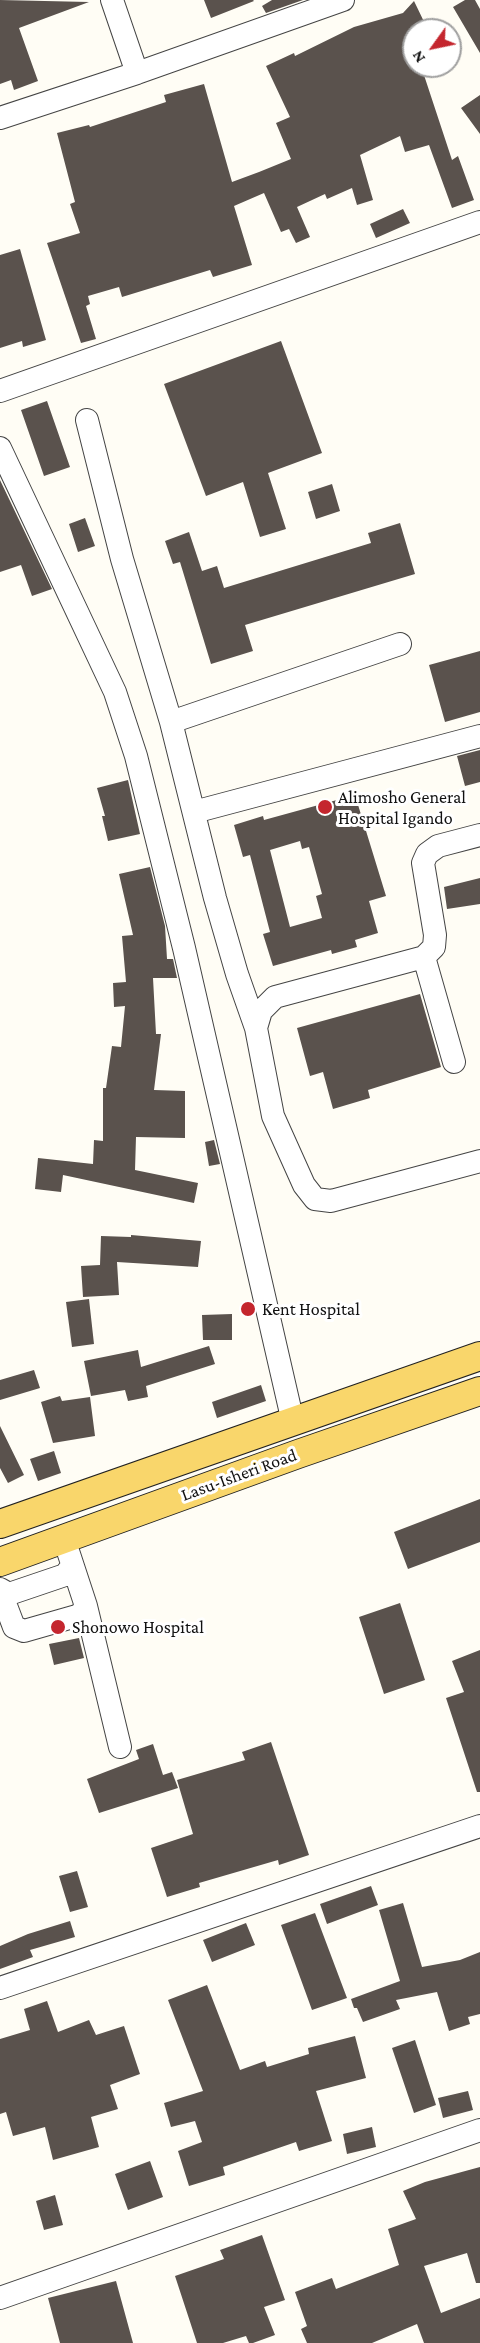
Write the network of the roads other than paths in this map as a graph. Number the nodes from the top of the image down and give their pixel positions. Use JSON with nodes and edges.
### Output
{"nodes":[{"id":1,"x":112,"y":0,"type":"edge"},
{"id":2,"x":343,"y":0,"type":"edge"},
{"id":3,"x":137,"y":73,"type":"junction"},
{"id":4,"x":0,"y":118,"type":"edge"},
{"id":5,"x":480,"y":222,"type":"edge"},
{"id":6,"x":0,"y":391,"type":"edge"},
{"id":7,"x":87,"y":420,"type":"dead end"},
{"id":8,"x":0,"y":447,"type":"edge"},
{"id":9,"x":400,"y":644,"type":"dead end"},
{"id":10,"x":171,"y":722,"type":"junction"},
{"id":11,"x":480,"y":736,"type":"edge"},
{"id":12,"x":194,"y":812,"type":"junction"},
{"id":13,"x":480,"y":835,"type":"edge"},
{"id":14,"x":424,"y":957,"type":"junction"},
{"id":15,"x":256,"y":1028,"type":"junction"},
{"id":16,"x":453,"y":1062,"type":"dead end"},
{"id":17,"x":480,"y":1161,"type":"edge"},
{"id":18,"x":480,"y":1356,"type":"edge"},
{"id":19,"x":480,"y":1391,"type":"edge"},
{"id":20,"x":293,"y":1422,"type":"junction"},
{"id":21,"x":0,"y":1524,"type":"edge"},
{"id":22,"x":64,"y":1539,"type":"junction"},
{"id":23,"x":0,"y":1562,"type":"edge"},
{"id":24,"x":72,"y":1566,"type":"junction"},
{"id":25,"x":0,"y":1589,"type":"edge"},
{"id":26,"x":86,"y":1606,"type":"junction"},
{"id":27,"x":120,"y":1747,"type":"dead end"},
{"id":28,"x":480,"y":1826,"type":"edge"},
{"id":29,"x":0,"y":1988,"type":"edge"},
{"id":30,"x":480,"y":2130,"type":"edge"},
{"id":31,"x":0,"y":2298,"type":"edge"}],
"edges":[{"from":1,"to":3,"type":"street"},
{"from":2,"to":3,"type":"street"},
{"from":3,"to":4,"type":"street"},
{"from":5,"to":6,"type":"street"},
{"from":7,"to":10,"type":"street"},
{"from":8,"to":20,"type":"street"},
{"from":9,"to":10,"type":"street"},
{"from":10,"to":12,"type":"street"},
{"from":11,"to":12,"type":"street"},
{"from":12,"to":15,"type":"street"},
{"from":13,"to":14,"type":"street"},
{"from":14,"to":15,"type":"street"},
{"from":14,"to":16,"type":"street"},
{"from":15,"to":17,"type":"street"},
{"from":18,"to":20,"type":"main road","name":"Lasu-Isheri Road"},
{"from":19,"to":22,"type":"main road","name":"Lasu-Isheri Road"},
{"from":20,"to":21,"type":"main road","name":"Lasu-Isheri Road"},
{"from":22,"to":23,"type":"main road","name":"Lasu-Isheri Road"},
{"from":22,"to":24,"type":"street"},
{"from":24,"to":25,"type":"street"},
{"from":24,"to":26,"type":"street"},
{"from":25,"to":26,"type":"street"},
{"from":26,"to":27,"type":"street"},
{"from":28,"to":29,"type":"street"},
{"from":30,"to":31,"type":"street"}]}
